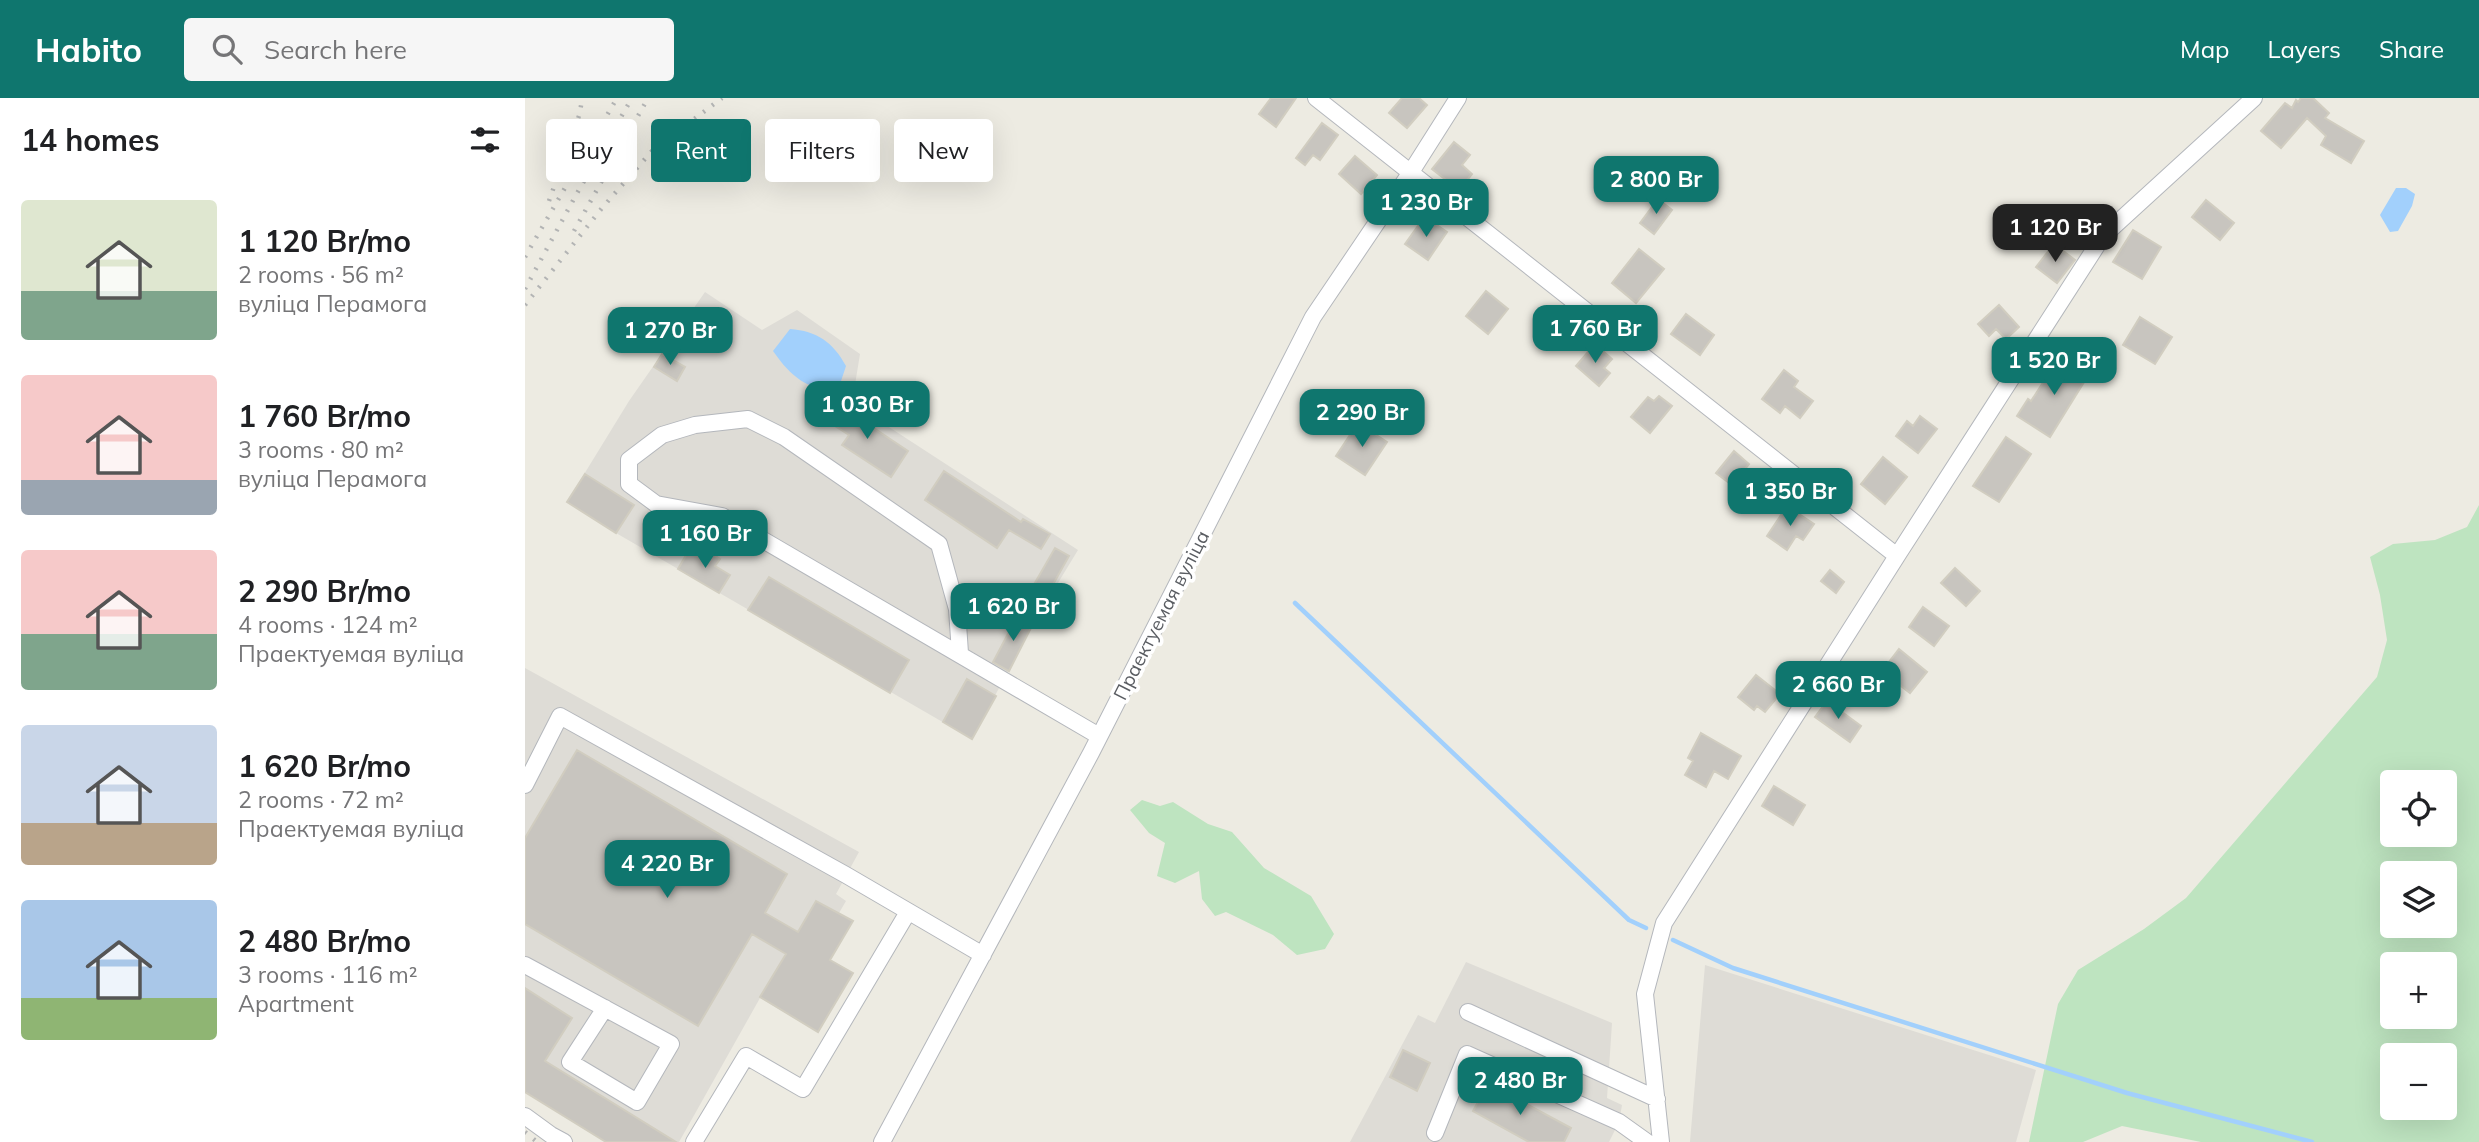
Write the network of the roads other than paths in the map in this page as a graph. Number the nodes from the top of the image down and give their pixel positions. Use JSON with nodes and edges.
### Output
{"nodes":[{"id":1,"x":1316,"y":98,"type":"edge"},
{"id":2,"x":1458,"y":98,"type":"edge"},
{"id":3,"x":2254,"y":98,"type":"edge"},
{"id":4,"x":1411,"y":172,"type":"junction"},
{"id":5,"x":1897,"y":556,"type":"junction"},
{"id":6,"x":960,"y":653,"type":"junction"},
{"id":7,"x":1099,"y":736,"type":"junction"},
{"id":8,"x":525,"y":785,"type":"edge"},
{"id":9,"x":908,"y":912,"type":"junction"},
{"id":10,"x":983,"y":955,"type":"junction"},
{"id":11,"x":525,"y":965,"type":"edge"},
{"id":12,"x":605,"y":1008,"type":"junction"},
{"id":13,"x":1468,"y":1012,"type":"dead end"},
{"id":14,"x":1657,"y":1099,"type":"junction"},
{"id":15,"x":525,"y":1116,"type":"edge"},
{"id":16,"x":1435,"y":1133,"type":"dead end"},
{"id":17,"x":564,"y":1142,"type":"edge"},
{"id":18,"x":694,"y":1142,"type":"edge"},
{"id":19,"x":882,"y":1142,"type":"edge"},
{"id":20,"x":1647,"y":1142,"type":"edge"},
{"id":21,"x":1661,"y":1142,"type":"edge"}],
"edges":[{"from":1,"to":4,"type":"street"},
{"from":2,"to":4,"type":"street","name":"Праектуемая вуліца"},
{"from":3,"to":5,"type":"street"},
{"from":4,"to":5,"type":"street"},
{"from":4,"to":7,"type":"street","name":"Праектуемая вуліца"},
{"from":5,"to":14,"type":"street"},
{"from":6,"to":6,"type":"street"},
{"from":6,"to":7,"type":"street"},
{"from":7,"to":10,"type":"street","name":"Праектуемая вуліца"},
{"from":8,"to":9,"type":"street"},
{"from":9,"to":10,"type":"street"},
{"from":9,"to":18,"type":"street"},
{"from":10,"to":19,"type":"street","name":"Праектуемая вуліца"},
{"from":11,"to":12,"type":"street"},
{"from":12,"to":12,"type":"street"},
{"from":13,"to":14,"type":"street"},
{"from":14,"to":21,"type":"street"},
{"from":15,"to":17,"type":"street"},
{"from":16,"to":20,"type":"street"}]}
